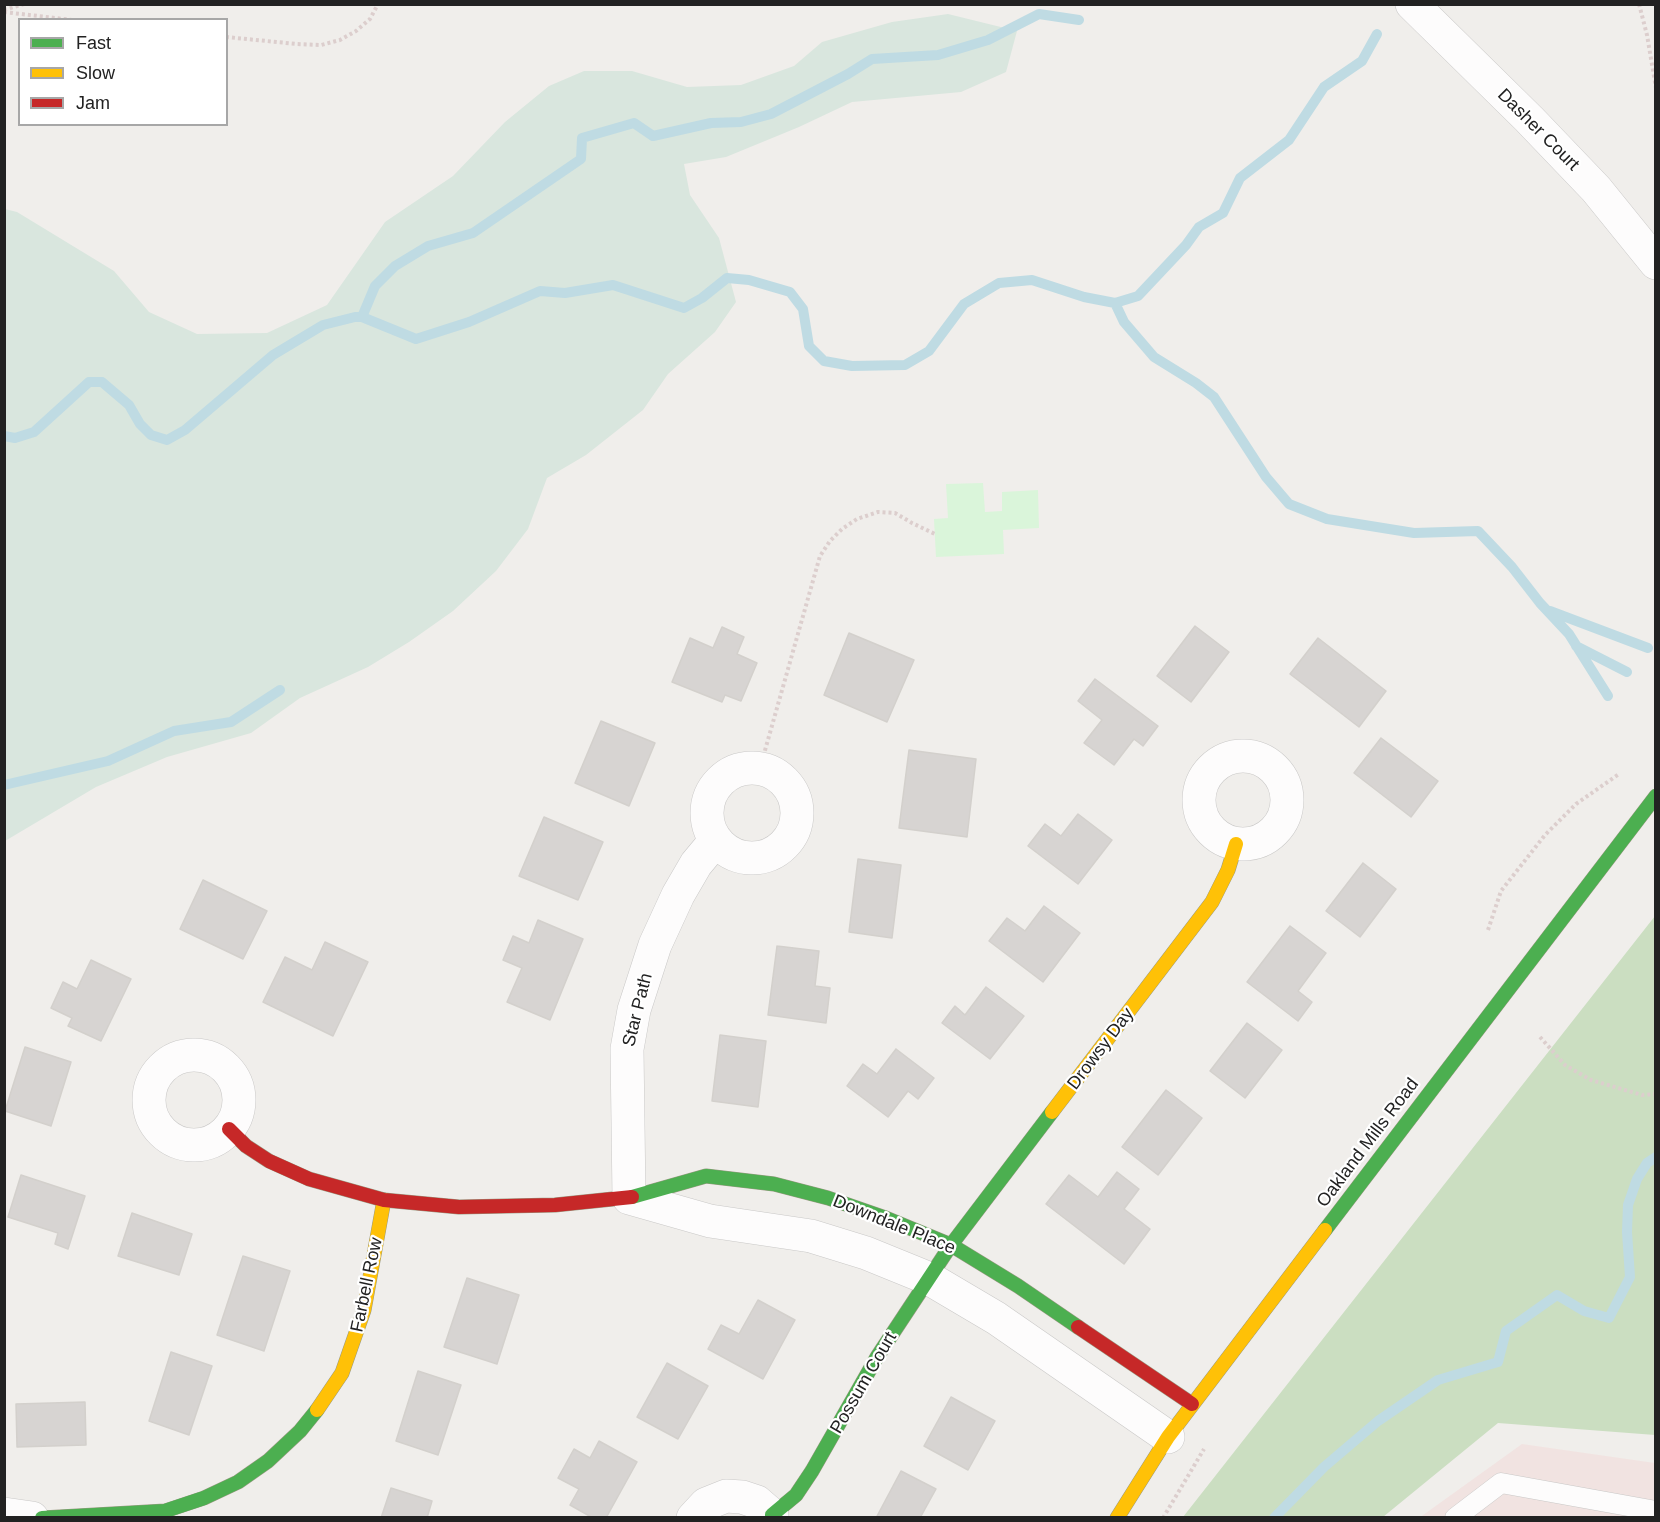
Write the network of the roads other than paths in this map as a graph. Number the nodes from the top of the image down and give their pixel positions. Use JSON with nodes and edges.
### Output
{"nodes":[{"id":1,"x":1412,"y":4,"type":"edge"},
{"id":2,"x":1656,"y":262,"type":"edge"},
{"id":3,"x":1656,"y":796,"type":"edge"},
{"id":4,"x":716,"y":840,"type":"junction"},
{"id":5,"x":1236,"y":844,"type":"dead end"},
{"id":6,"x":229,"y":1129,"type":"dead end"},
{"id":7,"x":629,"y":1198,"type":"junction"},
{"id":8,"x":384,"y":1200,"type":"junction"},
{"id":9,"x":951,"y":1245,"type":"junction"},
{"id":10,"x":930,"y":1279,"type":"junction"},
{"id":11,"x":1192,"y":1404,"type":"junction"},
{"id":12,"x":1168,"y":1437,"type":"junction"},
{"id":13,"x":1656,"y":1511,"type":"edge"},
{"id":14,"x":4,"y":1514,"type":"edge"},
{"id":15,"x":772,"y":1516,"type":"edge"},
{"id":16,"x":32,"y":1518,"type":"edge"},
{"id":17,"x":42,"y":1518,"type":"edge"},
{"id":18,"x":693,"y":1518,"type":"edge"},
{"id":19,"x":1117,"y":1518,"type":"edge"},
{"id":20,"x":1455,"y":1518,"type":"edge"}],
"edges":[{"from":1,"to":2,"type":"street","name":"Dasher Court"},
{"from":3,"to":11,"type":"street","name":"Oakland Mills Road"},
{"from":4,"to":4,"type":"street"},
{"from":4,"to":7,"type":"street","name":"Star Path"},
{"from":5,"to":9,"type":"street","name":"Drowsy Day"},
{"from":6,"to":8,"type":"street","name":"Downdale Place"},
{"from":7,"to":8,"type":"street","name":"Downdale Place"},
{"from":7,"to":9,"type":"street","name":"Downdale Place"},
{"from":7,"to":10,"type":"street","name":"Downdale Place"},
{"from":8,"to":17,"type":"street","name":"Farbell Row"},
{"from":9,"to":10,"type":"street","name":"Possum Court"},
{"from":9,"to":11,"type":"street","name":"Downdale Place"},
{"from":10,"to":12,"type":"street","name":"Downdale Place"},
{"from":10,"to":15,"type":"street","name":"Possum Court"},
{"from":11,"to":12,"type":"street","name":"Oakland Mills Road"},
{"from":12,"to":19,"type":"street","name":"Oakland Mills Road"},
{"from":13,"to":20,"type":"lane"},
{"from":14,"to":16,"type":"street"},
{"from":15,"to":18,"type":"street","name":"Possum Court"}]}
